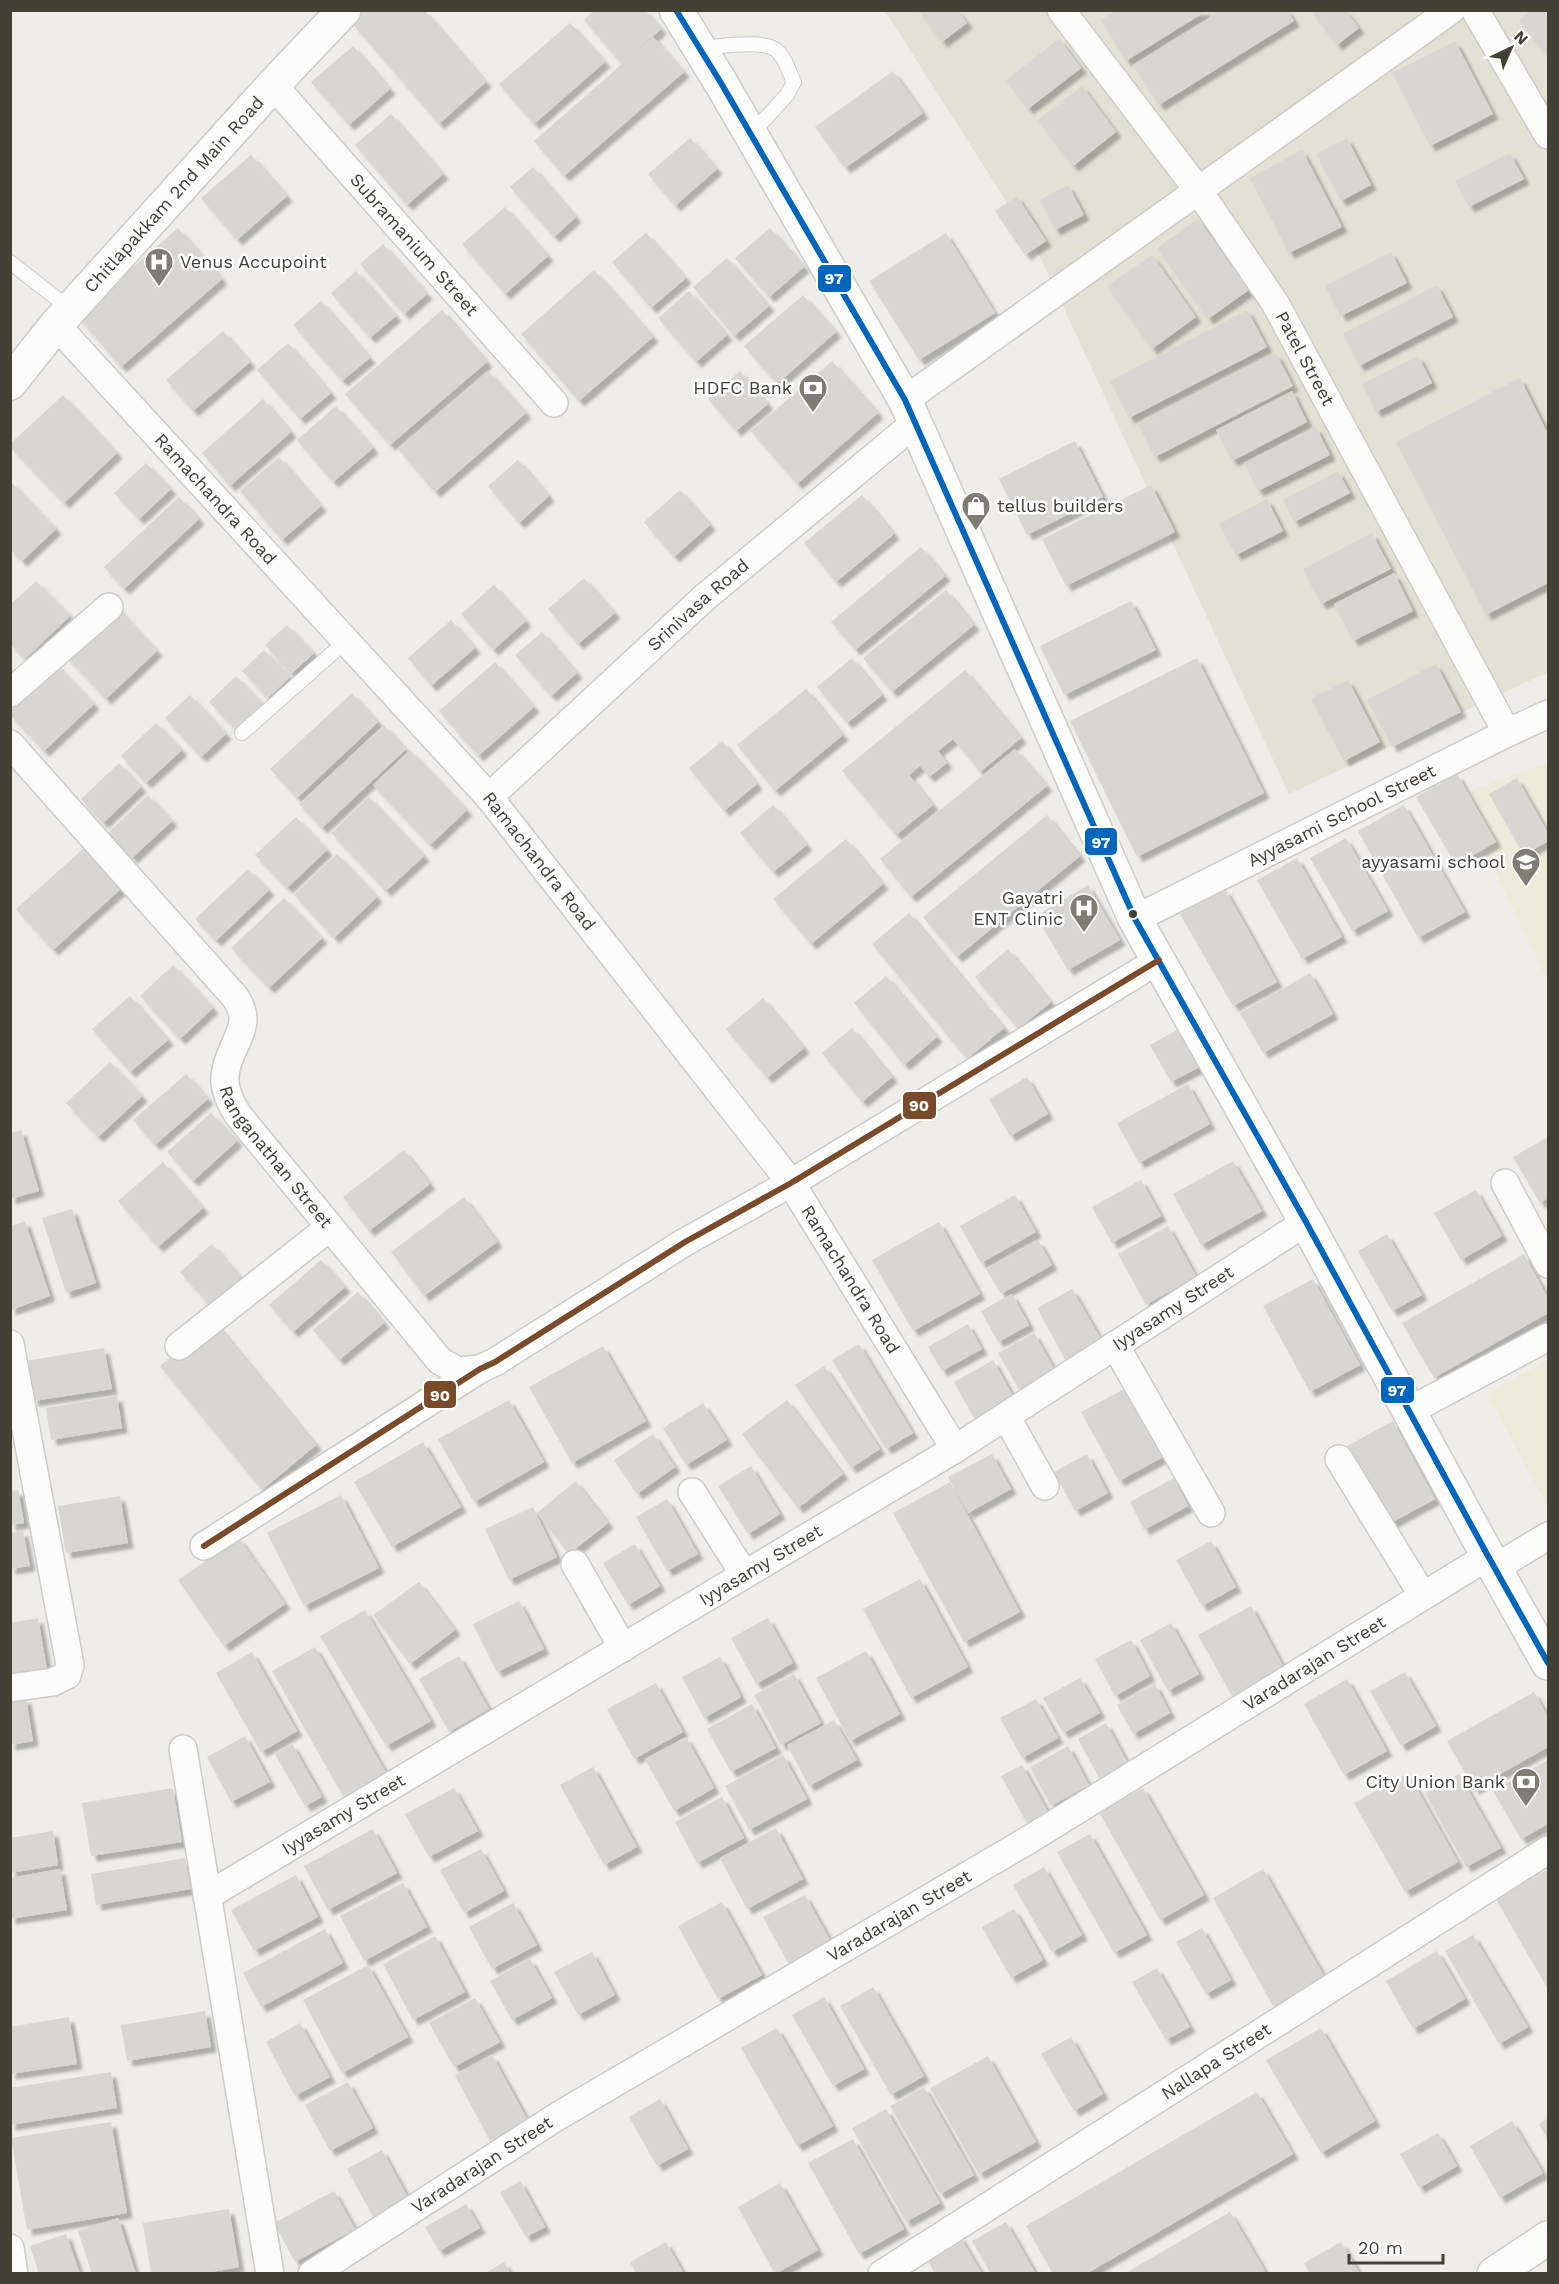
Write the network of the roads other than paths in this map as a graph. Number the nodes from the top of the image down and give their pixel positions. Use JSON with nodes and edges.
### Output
{"nodes":[{"id":1,"x":344,"y":10,"type":"edge"},
{"id":2,"x":676,"y":10,"type":"edge"},
{"id":3,"x":1061,"y":10,"type":"edge"},
{"id":4,"x":1451,"y":10,"type":"edge"},
{"id":5,"x":1474,"y":10,"type":"edge"},
{"id":6,"x":699,"y":48,"type":"junction"},
{"id":7,"x":273,"y":85,"type":"junction"},
{"id":8,"x":751,"y":134,"type":"junction"},
{"id":9,"x":1548,"y":135,"type":"edge"},
{"id":10,"x":1198,"y":190,"type":"junction"},
{"id":11,"x":10,"y":262,"type":"edge"},
{"id":12,"x":63,"y":317,"type":"junction"},
{"id":13,"x":10,"y":383,"type":"edge"},
{"id":14,"x":554,"y":404,"type":"dead end"},
{"id":15,"x":910,"y":411,"type":"junction"},
{"id":16,"x":109,"y":607,"type":"dead end"},
{"id":17,"x":346,"y":640,"type":"junction"},
{"id":18,"x":10,"y":693,"type":"edge"},
{"id":19,"x":1548,"y":714,"type":"edge"},
{"id":20,"x":242,"y":733,"type":"dead end"},
{"id":21,"x":1507,"y":733,"type":"junction"},
{"id":22,"x":10,"y":744,"type":"edge"},
{"id":23,"x":489,"y":797,"type":"junction"},
{"id":24,"x":1135,"y":919,"type":"junction"},
{"id":25,"x":1159,"y":960,"type":"junction"},
{"id":26,"x":791,"y":1183,"type":"junction"},
{"id":27,"x":1505,"y":1184,"type":"dead end"},
{"id":28,"x":1306,"y":1222,"type":"junction"},
{"id":29,"x":330,"y":1227,"type":"junction"},
{"id":30,"x":1548,"y":1264,"type":"edge"},
{"id":31,"x":1548,"y":1337,"type":"edge"},
{"id":32,"x":10,"y":1344,"type":"edge"},
{"id":33,"x":1115,"y":1345,"type":"junction"},
{"id":34,"x":179,"y":1346,"type":"dead end"},
{"id":35,"x":480,"y":1369,"type":"junction"},
{"id":36,"x":1409,"y":1411,"type":"junction"},
{"id":37,"x":1006,"y":1416,"type":"junction"},
{"id":38,"x":955,"y":1449,"type":"junction"},
{"id":39,"x":1339,"y":1459,"type":"dead end"},
{"id":40,"x":1045,"y":1486,"type":"dead end"},
{"id":41,"x":692,"y":1492,"type":"dead end"},
{"id":42,"x":1211,"y":1513,"type":"dead end"},
{"id":43,"x":1548,"y":1536,"type":"edge"},
{"id":44,"x":204,"y":1546,"type":"dead end"},
{"id":45,"x":1491,"y":1562,"type":"junction"},
{"id":46,"x":574,"y":1564,"type":"dead end"},
{"id":47,"x":744,"y":1574,"type":"junction"},
{"id":48,"x":1423,"y":1596,"type":"junction"},
{"id":49,"x":623,"y":1648,"type":"junction"},
{"id":50,"x":1548,"y":1663,"type":"edge"},
{"id":51,"x":10,"y":1688,"type":"edge"},
{"id":52,"x":183,"y":1749,"type":"dead end"},
{"id":53,"x":1548,"y":1850,"type":"edge"},
{"id":54,"x":207,"y":1896,"type":"junction"},
{"id":55,"x":1548,"y":2238,"type":"edge"},
{"id":56,"x":10,"y":2248,"type":"edge"},
{"id":57,"x":1511,"y":2269,"type":"edge"},
{"id":58,"x":14,"y":2274,"type":"edge"},
{"id":59,"x":270,"y":2274,"type":"edge"},
{"id":60,"x":312,"y":2274,"type":"edge"},
{"id":61,"x":882,"y":2274,"type":"edge"}],
"edges":[{"from":1,"to":7,"type":"street","name":"Chitlapakkam 2nd Main Road"},
{"from":2,"to":6,"type":"street"},
{"from":3,"to":10,"type":"street","name":"Patel Street"},
{"from":4,"to":10,"type":"street","name":"Srinivasa Road"},
{"from":5,"to":9,"type":"street"},
{"from":6,"to":8,"type":"street"},
{"from":6,"to":8,"type":"lane"},
{"from":7,"to":12,"type":"street","name":"Chitlapakkam 2nd Main Road"},
{"from":7,"to":14,"type":"street","name":"Subramanium Street"},
{"from":8,"to":15,"type":"street"},
{"from":10,"to":15,"type":"street","name":"Srinivasa Road"},
{"from":10,"to":21,"type":"street","name":"Patel Street"},
{"from":11,"to":12,"type":"lane"},
{"from":12,"to":13,"type":"street","name":"Chitlapakkam 2nd Main Road"},
{"from":12,"to":17,"type":"street","name":"Ramachandra Road"},
{"from":15,"to":23,"type":"street","name":"Srinivasa Road"},
{"from":15,"to":24,"type":"street"},
{"from":16,"to":18,"type":"street"},
{"from":17,"to":20,"type":"lane"},
{"from":17,"to":23,"type":"street","name":"Ramachandra Road"},
{"from":19,"to":21,"type":"street","name":"Ayyasami School Street"},
{"from":21,"to":24,"type":"street","name":"Ayyasami School Street"},
{"from":22,"to":29,"type":"street","name":"Ranganathan Street"},
{"from":23,"to":26,"type":"street","name":"Ramachandra Road"},
{"from":24,"to":25,"type":"street"},
{"from":25,"to":26,"type":"street"},
{"from":25,"to":28,"type":"street"},
{"from":26,"to":35,"type":"street"},
{"from":26,"to":38,"type":"street","name":"Ramachandra Road"},
{"from":27,"to":30,"type":"street"},
{"from":28,"to":33,"type":"street","name":"Iyyasamy Street"},
{"from":28,"to":36,"type":"street"},
{"from":29,"to":34,"type":"street"},
{"from":29,"to":35,"type":"street","name":"Ranganathan Street"},
{"from":31,"to":36,"type":"street"},
{"from":32,"to":51,"type":"street"},
{"from":33,"to":37,"type":"street","name":"Iyyasamy Street"},
{"from":33,"to":42,"type":"street"},
{"from":35,"to":44,"type":"street"},
{"from":36,"to":45,"type":"street"},
{"from":37,"to":38,"type":"street","name":"Iyyasamy Street"},
{"from":37,"to":40,"type":"street"},
{"from":38,"to":47,"type":"street","name":"Iyyasamy Street"},
{"from":39,"to":48,"type":"street"},
{"from":41,"to":47,"type":"street"},
{"from":43,"to":45,"type":"street","name":"Varadarajan Street"},
{"from":45,"to":48,"type":"street","name":"Varadarajan Street"},
{"from":45,"to":50,"type":"street"},
{"from":46,"to":49,"type":"street"},
{"from":47,"to":49,"type":"street","name":"Iyyasamy Street"},
{"from":48,"to":60,"type":"street","name":"Varadarajan Street"},
{"from":49,"to":54,"type":"street","name":"Iyyasamy Street"},
{"from":52,"to":54,"type":"street"},
{"from":53,"to":61,"type":"street","name":"Nallapa Street"},
{"from":54,"to":59,"type":"street"},
{"from":55,"to":57,"type":"street"},
{"from":56,"to":58,"type":"street"}]}
